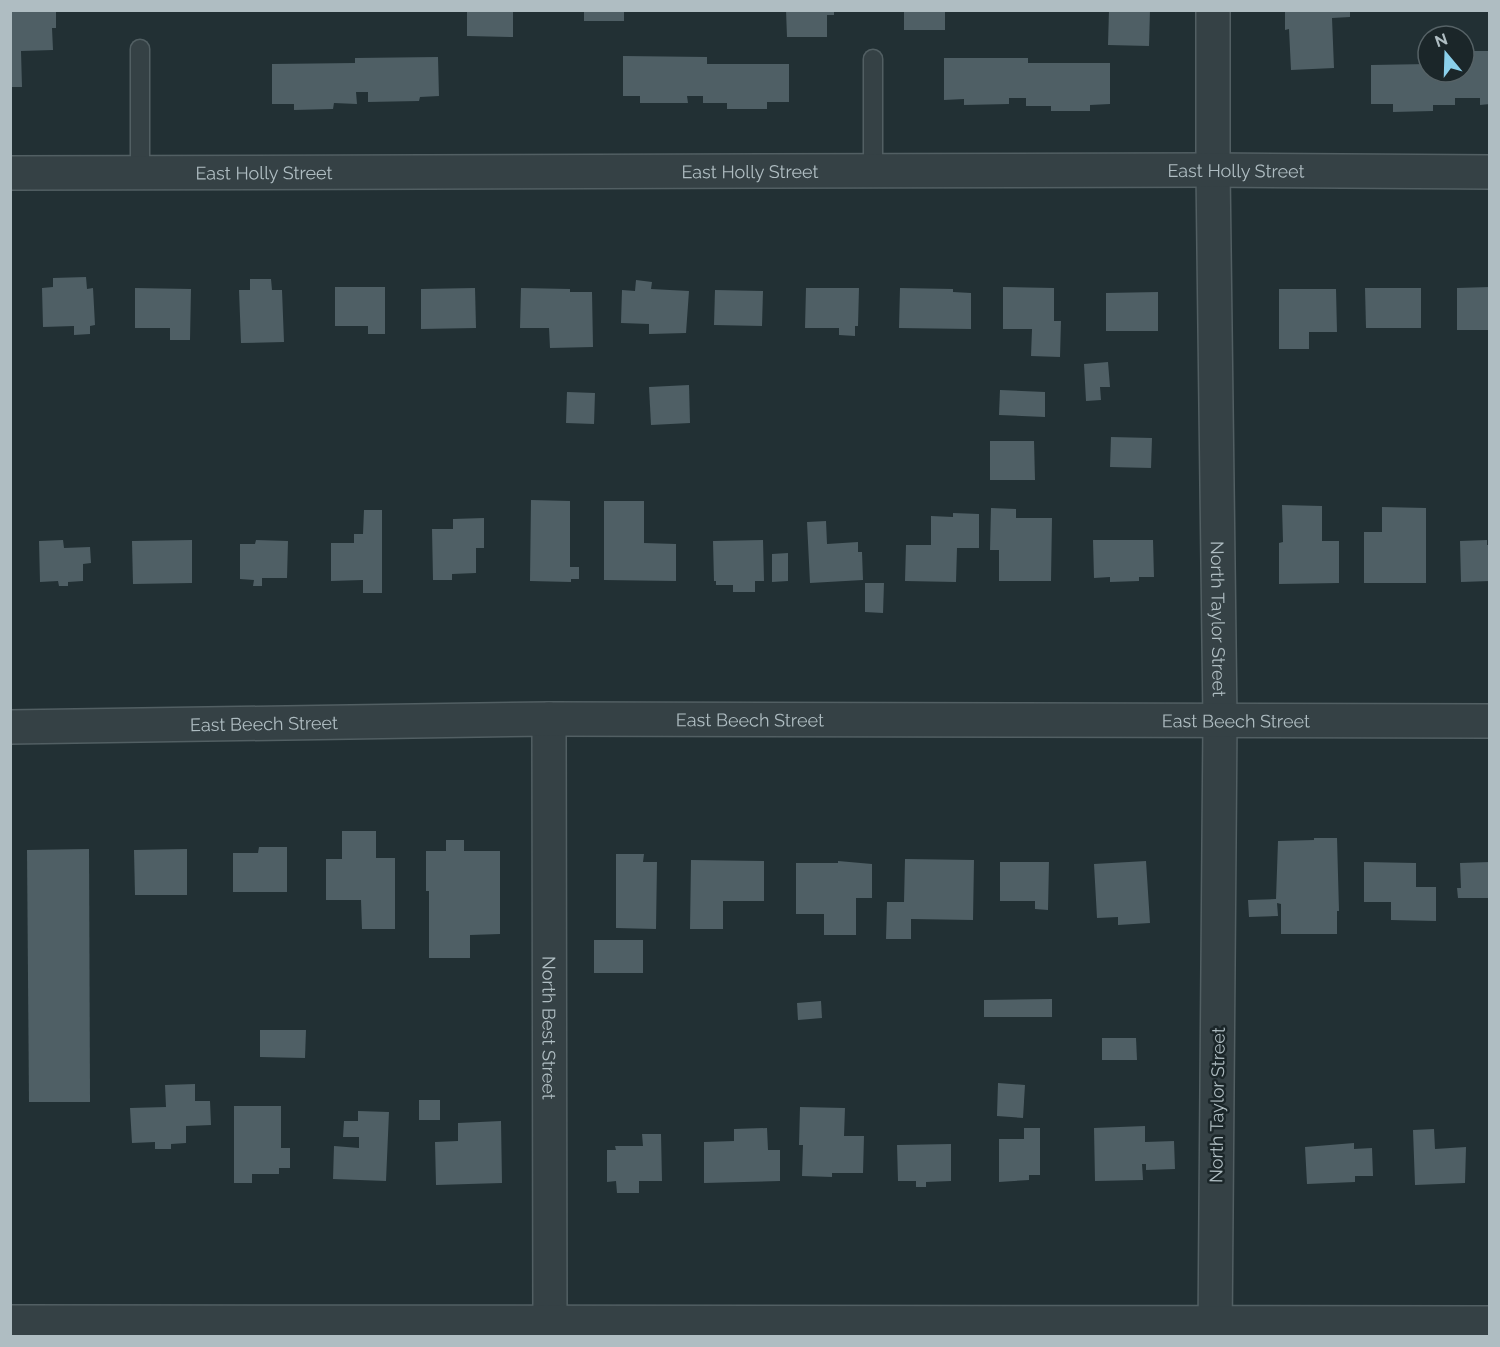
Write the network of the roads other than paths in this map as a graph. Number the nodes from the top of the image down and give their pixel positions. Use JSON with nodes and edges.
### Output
{"nodes":[{"id":1,"x":1213,"y":10,"type":"edge"},
{"id":2,"x":140,"y":49,"type":"dead end"},
{"id":3,"x":873,"y":59,"type":"dead end"},
{"id":4,"x":1213,"y":170,"type":"junction"},
{"id":5,"x":873,"y":171,"type":"junction"},
{"id":6,"x":1490,"y":172,"type":"edge"},
{"id":7,"x":10,"y":173,"type":"edge"},
{"id":8,"x":140,"y":173,"type":"junction"},
{"id":9,"x":549,"y":719,"type":"junction"},
{"id":10,"x":1220,"y":720,"type":"junction"},
{"id":11,"x":1490,"y":721,"type":"edge"},
{"id":12,"x":10,"y":727,"type":"edge"},
{"id":13,"x":10,"y":1322,"type":"edge"},
{"id":14,"x":1490,"y":1323,"type":"edge"},
{"id":15,"x":550,"y":1329,"type":"edge"},
{"id":16,"x":1215,"y":1330,"type":"edge"}],
"edges":[{"from":1,"to":4,"type":"street","name":"North Taylor Street"},
{"from":2,"to":8,"type":"lane"},
{"from":3,"to":5,"type":"lane"},
{"from":4,"to":5,"type":"street","name":"East Holly Street"},
{"from":4,"to":6,"type":"street","name":"East Holly Street"},
{"from":4,"to":10,"type":"street","name":"North Taylor Street"},
{"from":5,"to":8,"type":"street","name":"East Holly Street"},
{"from":7,"to":8,"type":"street","name":"East Holly Street"},
{"from":9,"to":10,"type":"street","name":"East Beech Street"},
{"from":9,"to":12,"type":"street","name":"East Beech Street"},
{"from":9,"to":15,"type":"street","name":"North Best Street"},
{"from":10,"to":11,"type":"street","name":"East Beech Street"},
{"from":10,"to":16,"type":"street","name":"North Taylor Street"},
{"from":13,"to":15,"type":"street"},
{"from":14,"to":16,"type":"street"},
{"from":15,"to":16,"type":"street"}]}
